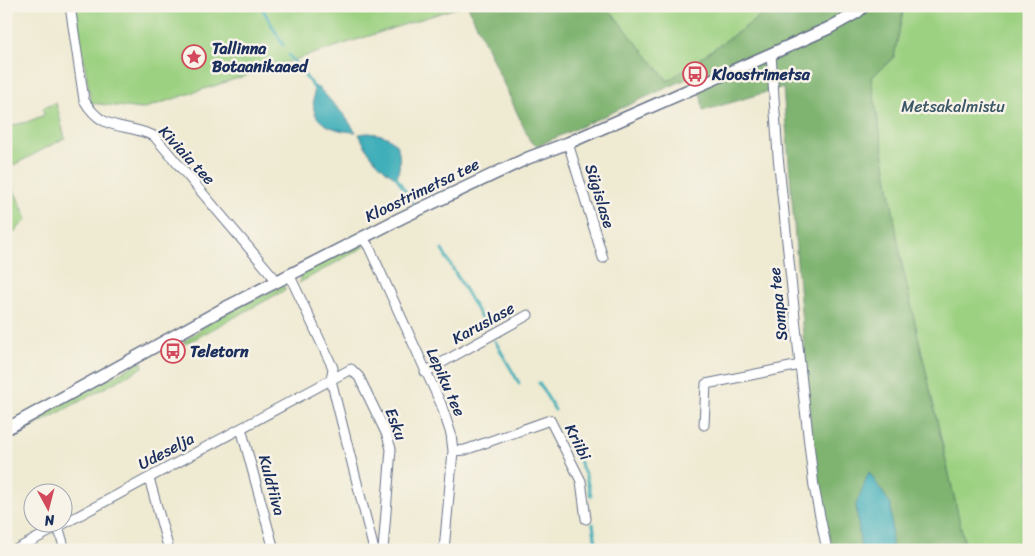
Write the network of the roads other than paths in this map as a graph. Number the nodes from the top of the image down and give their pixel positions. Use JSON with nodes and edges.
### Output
{"nodes":[{"id":1,"x":70,"y":6,"type":"edge"},
{"id":2,"x":864,"y":6,"type":"edge"},
{"id":3,"x":771,"y":54,"type":"junction"},
{"id":4,"x":568,"y":143,"type":"junction"},
{"id":5,"x":362,"y":237,"type":"junction"},
{"id":6,"x":602,"y":258,"type":"dead end"},
{"id":7,"x":289,"y":274,"type":"junction"},
{"id":8,"x":277,"y":281,"type":"junction"},
{"id":9,"x":528,"y":315,"type":"dead end"},
{"id":10,"x":800,"y":365,"type":"junction"},
{"id":11,"x":425,"y":372,"type":"junction"},
{"id":12,"x":331,"y":380,"type":"junction"},
{"id":13,"x":704,"y":425,"type":"dead end"},
{"id":14,"x":241,"y":428,"type":"junction"},
{"id":15,"x":6,"y":429,"type":"edge"},
{"id":16,"x":453,"y":451,"type":"junction"},
{"id":17,"x":149,"y":478,"type":"junction"},
{"id":18,"x":72,"y":519,"type":"edge"},
{"id":19,"x":586,"y":519,"type":"dead end"},
{"id":20,"x":44,"y":534,"type":"edge"},
{"id":21,"x":60,"y":534,"type":"edge"},
{"id":22,"x":15,"y":550,"type":"edge"},
{"id":23,"x":65,"y":550,"type":"edge"},
{"id":24,"x":168,"y":550,"type":"edge"},
{"id":25,"x":274,"y":550,"type":"edge"},
{"id":26,"x":374,"y":550,"type":"edge"},
{"id":27,"x":383,"y":550,"type":"edge"},
{"id":28,"x":444,"y":550,"type":"edge"},
{"id":29,"x":827,"y":550,"type":"edge"}],
"edges":[{"from":1,"to":8,"type":"street","name":"Kiviaia tee"},
{"from":2,"to":3,"type":"main road","name":"Kloostrimetsa tee"},
{"from":3,"to":4,"type":"main road","name":"Kloostrimetsa tee"},
{"from":3,"to":10,"type":"street","name":"Sompa tee"},
{"from":4,"to":5,"type":"main road","name":"Kloostrimetsa tee"},
{"from":4,"to":6,"type":"street","name":"Sügislase"},
{"from":5,"to":7,"type":"main road","name":"Kloostrimetsa tee"},
{"from":5,"to":11,"type":"street","name":"Lepiku tee"},
{"from":7,"to":8,"type":"main road","name":"Kloostrimetsa tee"},
{"from":7,"to":12,"type":"street"},
{"from":8,"to":15,"type":"main road","name":"Kloostrimetsa tee"},
{"from":9,"to":11,"type":"street","name":"Karuslase"},
{"from":10,"to":13,"type":"street"},
{"from":10,"to":29,"type":"street","name":"Sompa tee"},
{"from":11,"to":16,"type":"street","name":"Lepiku tee"},
{"from":12,"to":14,"type":"street","name":"Udeselja"},
{"from":12,"to":26,"type":"street"},
{"from":12,"to":27,"type":"street","name":"Esku"},
{"from":14,"to":17,"type":"street","name":"Udeselja"},
{"from":14,"to":25,"type":"street","name":"Kuldtiiva"},
{"from":16,"to":19,"type":"street","name":"Kriibi"},
{"from":16,"to":28,"type":"street","name":"Lepiku tee"},
{"from":17,"to":18,"type":"street","name":"Udeselja"},
{"from":17,"to":24,"type":"street"},
{"from":20,"to":22,"type":"street","name":"Udeselja"},
{"from":21,"to":23,"type":"street"}]}
